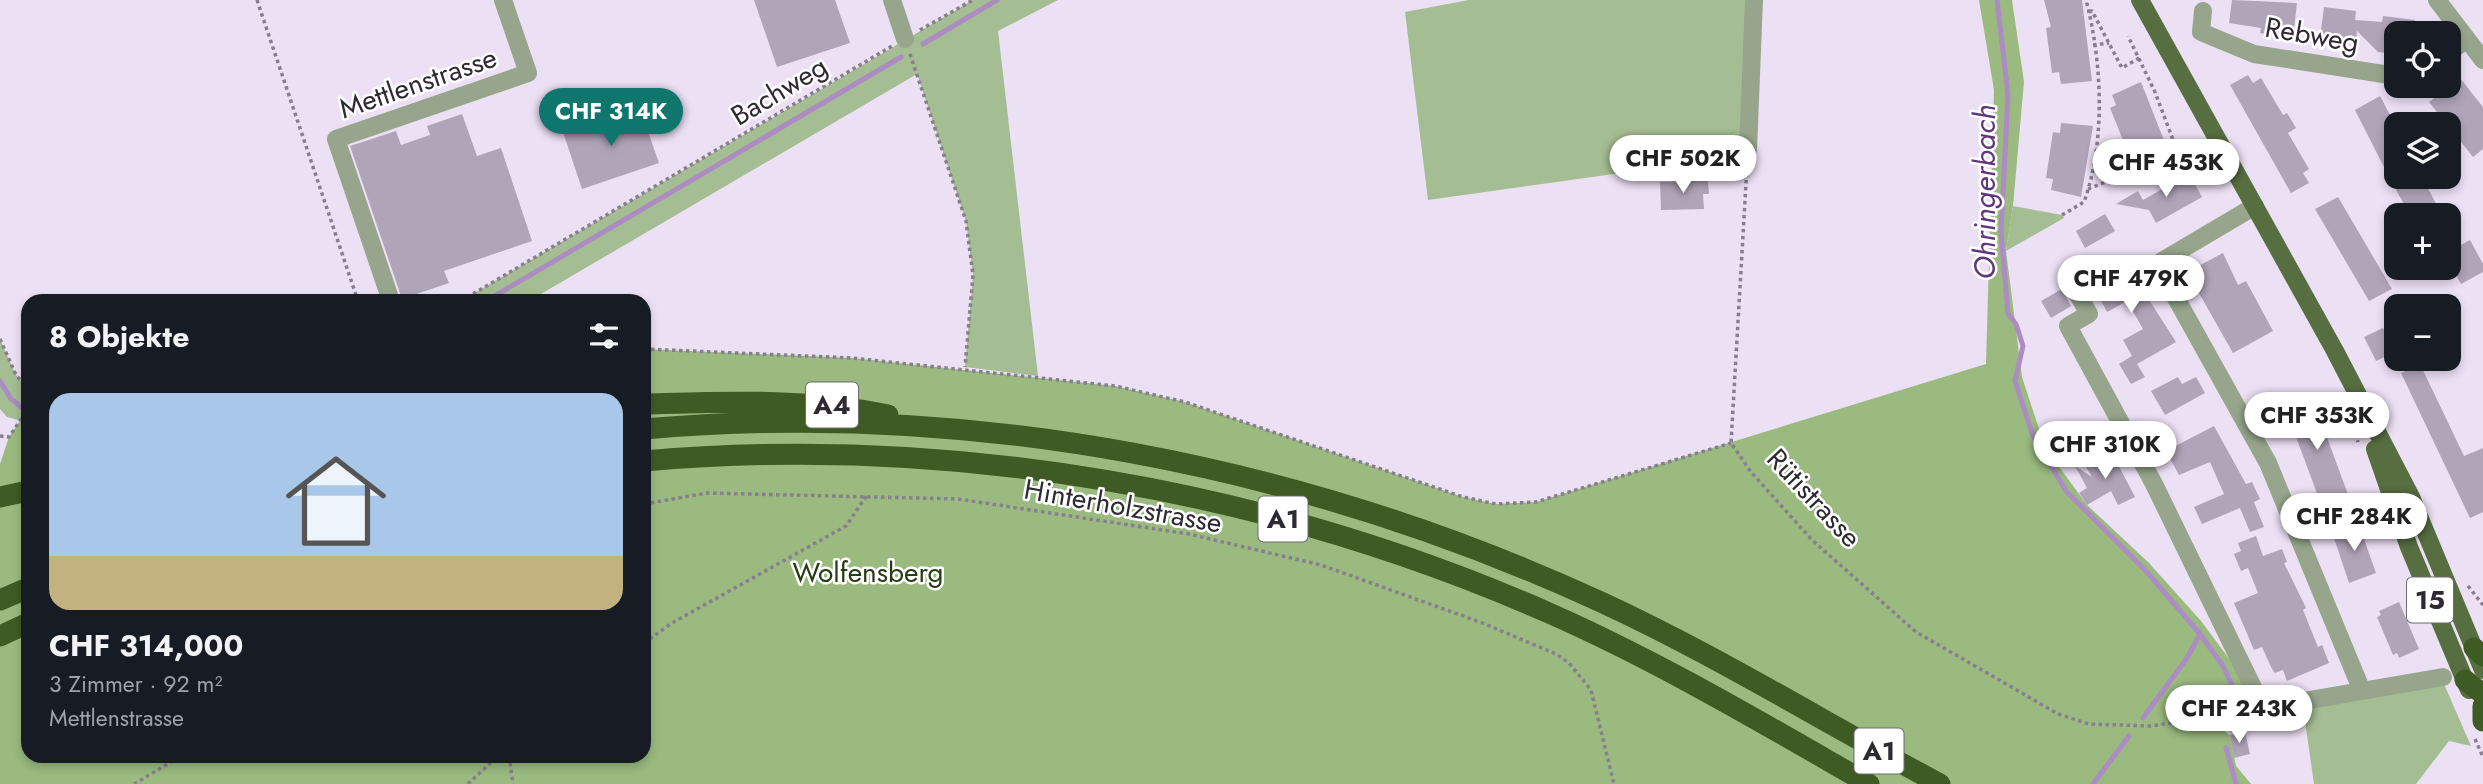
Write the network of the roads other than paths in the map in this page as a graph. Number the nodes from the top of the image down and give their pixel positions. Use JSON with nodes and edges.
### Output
{"nodes":[{"id":1,"x":503,"y":0,"type":"edge"},
{"id":2,"x":892,"y":0,"type":"edge"},
{"id":3,"x":1754,"y":0,"type":"edge"},
{"id":4,"x":2140,"y":0,"type":"edge"},
{"id":5,"x":2437,"y":0,"type":"edge"},
{"id":6,"x":2203,"y":11,"type":"dead end"},
{"id":7,"x":905,"y":39,"type":"road end"},
{"id":8,"x":2467,"y":39,"type":"junction"},
{"id":9,"x":2461,"y":43,"type":"edge"},
{"id":10,"x":2483,"y":60,"type":"edge"},
{"id":11,"x":2384,"y":74,"type":"edge"},
{"id":12,"x":1748,"y":150,"type":"road end"},
{"id":13,"x":2255,"y":206,"type":"junction"},
{"id":14,"x":2073,"y":286,"type":"dead end"},
{"id":15,"x":389,"y":294,"type":"edge"},
{"id":16,"x":2356,"y":393,"type":"junction"},
{"id":17,"x":651,"y":404,"type":"edge"},
{"id":18,"x":651,"y":429,"type":"edge"},
{"id":19,"x":951,"y":429,"type":"junction"},
{"id":20,"x":651,"y":461,"type":"edge"},
{"id":21,"x":21,"y":492,"type":"edge"},
{"id":22,"x":0,"y":497,"type":"edge"},
{"id":23,"x":21,"y":591,"type":"edge"},
{"id":24,"x":0,"y":600,"type":"edge"},
{"id":25,"x":21,"y":626,"type":"edge"},
{"id":26,"x":0,"y":636,"type":"edge"},
{"id":27,"x":2479,"y":652,"type":"edge"},
{"id":28,"x":2474,"y":675,"type":"edge"},
{"id":29,"x":2443,"y":677,"type":"dead end"},
{"id":30,"x":2362,"y":691,"type":"junction"},
{"id":31,"x":2483,"y":694,"type":"edge"},
{"id":32,"x":2483,"y":706,"type":"edge"},
{"id":33,"x":2480,"y":726,"type":"edge"},
{"id":34,"x":1869,"y":784,"type":"edge"},
{"id":35,"x":1940,"y":784,"type":"edge"}],
"edges":[{"from":1,"to":15,"type":"street","name":"Mettlenstrasse"},
{"from":2,"to":7,"type":"street"},
{"from":3,"to":12,"type":"street"},
{"from":4,"to":13,"type":"main road","number":"15"},
{"from":5,"to":8,"type":"street"},
{"from":6,"to":11,"type":"street","name":"Rebweg"},
{"from":8,"to":9,"type":"street"},
{"from":8,"to":10,"type":"street"},
{"from":13,"to":16,"type":"main road","number":"15"},
{"from":13,"to":30,"type":"street"},
{"from":14,"to":30,"type":"street"},
{"from":16,"to":27,"type":"main road","number":"15"},
{"from":16,"to":28,"type":"main road","number":"15"},
{"from":17,"to":19,"type":"highway","number":"A4"},
{"from":18,"to":19,"type":"highway","number":"A1"},
{"from":19,"to":35,"type":"highway","number":"A1"},
{"from":20,"to":34,"type":"highway","number":"A1"},
{"from":21,"to":22,"type":"highway"},
{"from":23,"to":24,"type":"highway"},
{"from":25,"to":26,"type":"highway"},
{"from":27,"to":28,"type":"main road","number":"15"},
{"from":28,"to":31,"type":"highway"},
{"from":28,"to":33,"type":"main road","number":"15"},
{"from":29,"to":30,"type":"street"},
{"from":32,"to":33,"type":"highway"}]}
